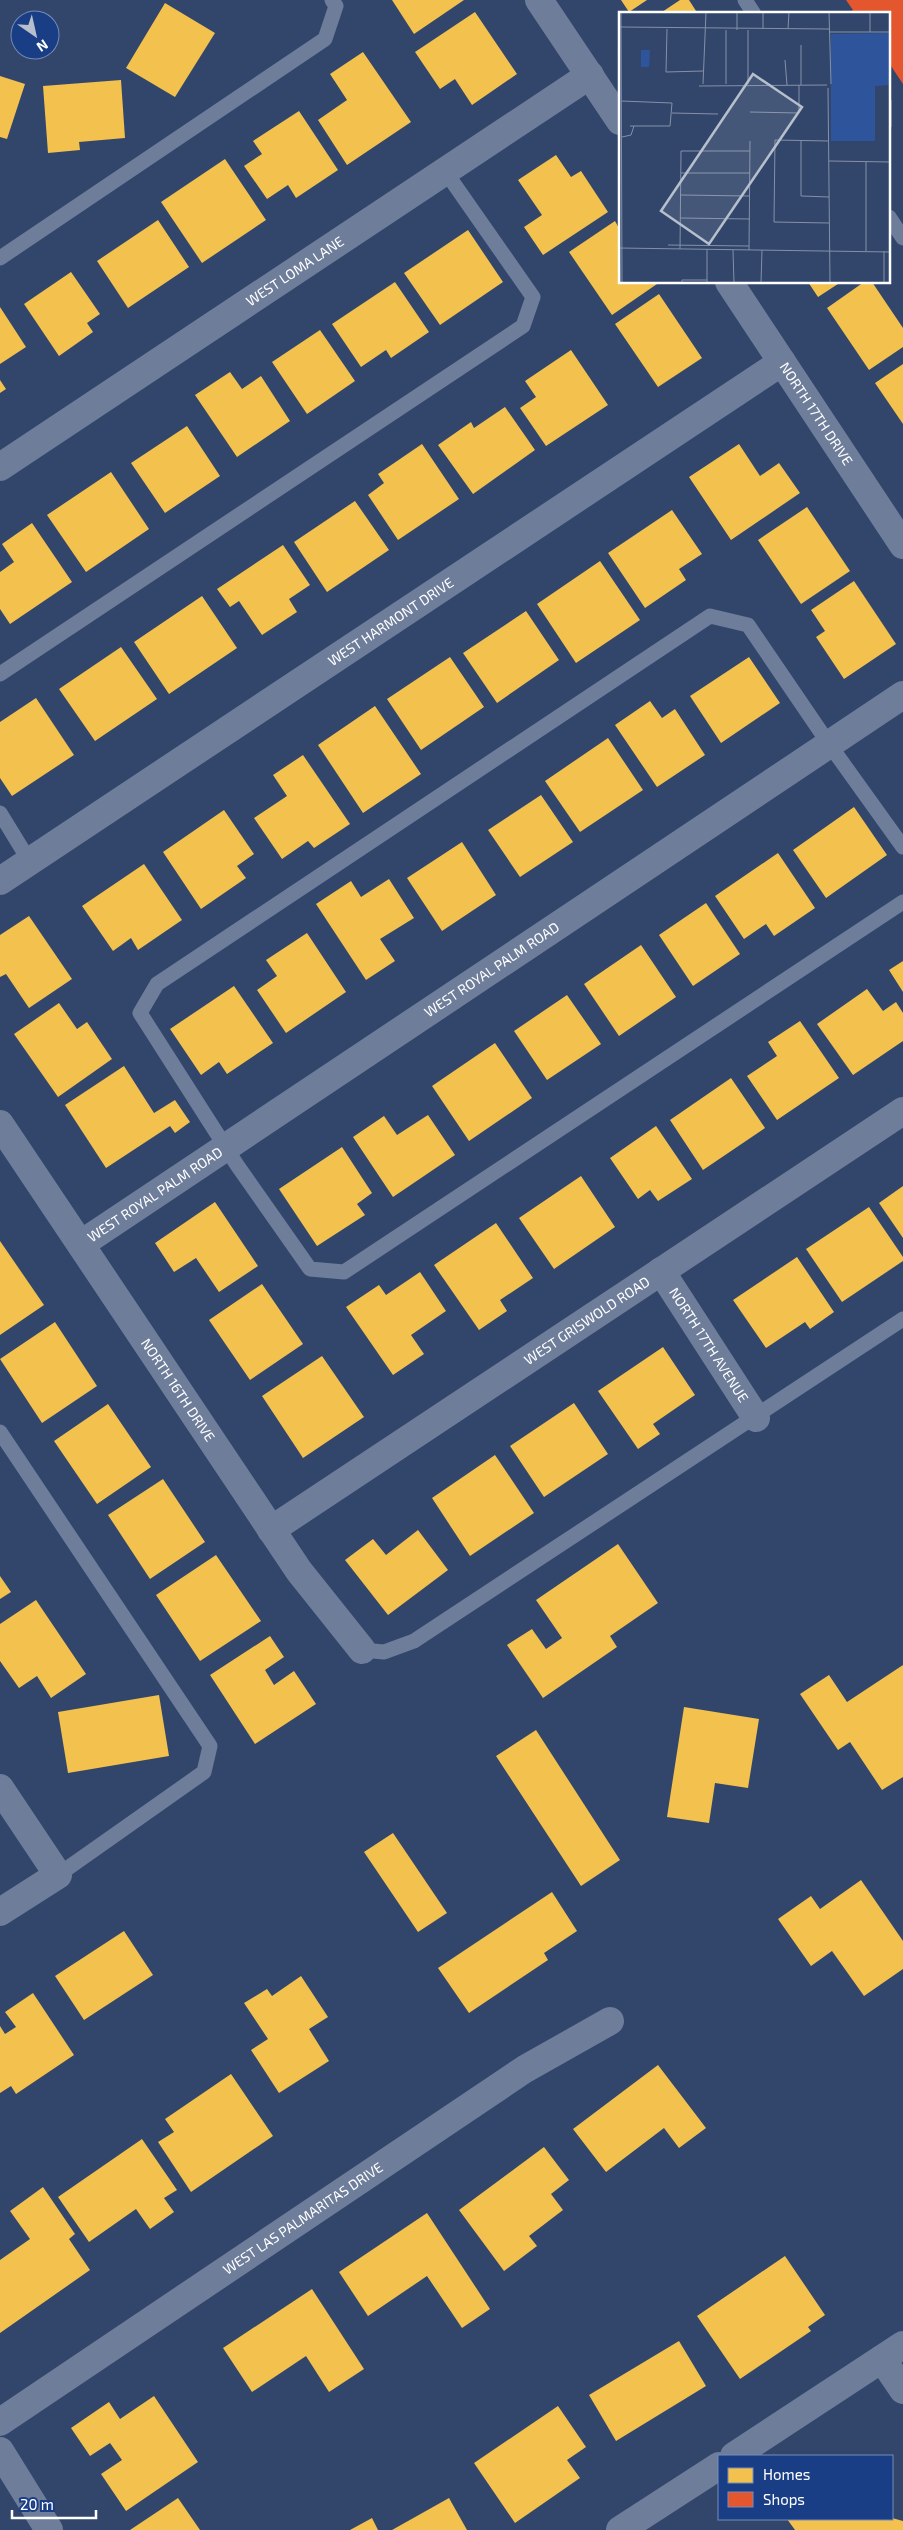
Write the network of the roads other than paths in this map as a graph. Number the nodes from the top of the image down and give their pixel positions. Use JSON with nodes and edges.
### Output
{"nodes":[{"id":1,"x":332,"y":0,"type":"edge"},
{"id":2,"x":539,"y":0,"type":"edge"},
{"id":3,"x":745,"y":0,"type":"edge"},
{"id":4,"x":753,"y":12,"type":"edge"},
{"id":5,"x":590,"y":75,"type":"junction"},
{"id":6,"x":619,"y":119,"type":"edge"},
{"id":7,"x":445,"y":171,"type":"junction"},
{"id":8,"x":890,"y":219,"type":"edge"},
{"id":9,"x":903,"y":238,"type":"edge"},
{"id":10,"x":0,"y":258,"type":"edge"},
{"id":11,"x":730,"y":284,"type":"edge"},
{"id":12,"x":782,"y":362,"type":"junction"},
{"id":13,"x":0,"y":467,"type":"edge"},
{"id":14,"x":903,"y":545,"type":"edge"},
{"id":15,"x":0,"y":674,"type":"edge"},
{"id":16,"x":903,"y":695,"type":"edge"},
{"id":17,"x":828,"y":744,"type":"junction"},
{"id":18,"x":0,"y":813,"type":"edge"},
{"id":19,"x":903,"y":846,"type":"edge"},
{"id":20,"x":30,"y":862,"type":"junction"},
{"id":21,"x":0,"y":881,"type":"edge"},
{"id":22,"x":903,"y":902,"type":"edge"},
{"id":23,"x":903,"y":1111,"type":"edge"},
{"id":24,"x":0,"y":1124,"type":"edge"},
{"id":25,"x":225,"y":1147,"type":"junction"},
{"id":26,"x":81,"y":1244,"type":"junction"},
{"id":27,"x":660,"y":1271,"type":"junction"},
{"id":28,"x":903,"y":1319,"type":"edge"},
{"id":29,"x":756,"y":1418,"type":"junction"},
{"id":30,"x":0,"y":1432,"type":"edge"},
{"id":31,"x":271,"y":1530,"type":"junction"},
{"id":32,"x":362,"y":1650,"type":"joint"},
{"id":33,"x":0,"y":1788,"type":"edge"},
{"id":34,"x":58,"y":1875,"type":"junction"},
{"id":35,"x":0,"y":1912,"type":"edge"},
{"id":36,"x":610,"y":2021,"type":"dead end"},
{"id":37,"x":893,"y":2352,"type":"edge"},
{"id":38,"x":903,"y":2390,"type":"edge"},
{"id":39,"x":0,"y":2422,"type":"edge"},
{"id":40,"x":0,"y":2451,"type":"edge"},
{"id":41,"x":736,"y":2455,"type":"edge"},
{"id":42,"x":718,"y":2467,"type":"edge"},
{"id":43,"x":50,"y":2530,"type":"edge"},
{"id":44,"x":620,"y":2530,"type":"edge"}],
"edges":[{"from":1,"to":10,"type":"lane"},
{"from":2,"to":5,"type":"street"},
{"from":3,"to":4,"type":"lane"},
{"from":5,"to":6,"type":"street"},
{"from":5,"to":7,"type":"street","name":"WEST LOMA LANE"},
{"from":7,"to":13,"type":"street","name":"WEST LOMA LANE"},
{"from":7,"to":15,"type":"lane"},
{"from":8,"to":9,"type":"lane"},
{"from":11,"to":12,"type":"street","name":"NORTH 17TH DRIVE"},
{"from":12,"to":14,"type":"street","name":"NORTH 17TH DRIVE"},
{"from":12,"to":20,"type":"street","name":"WEST HARMONT DRIVE"},
{"from":16,"to":17,"type":"street","name":"WEST ROYAL PALM ROAD"},
{"from":17,"to":19,"type":"lane"},
{"from":17,"to":25,"type":"street","name":"WEST ROYAL PALM ROAD"},
{"from":17,"to":25,"type":"lane"},
{"from":18,"to":20,"type":"lane"},
{"from":20,"to":21,"type":"street","name":"WEST HARMONT DRIVE"},
{"from":22,"to":25,"type":"lane"},
{"from":23,"to":27,"type":"street","name":"WEST GRISWOLD ROAD"},
{"from":24,"to":26,"type":"street","name":"NORTH 16TH DRIVE"},
{"from":25,"to":26,"type":"street","name":"WEST ROYAL PALM ROAD"},
{"from":26,"to":31,"type":"street","name":"NORTH 16TH DRIVE"},
{"from":27,"to":29,"type":"street","name":"NORTH 17TH AVENUE"},
{"from":27,"to":31,"type":"street","name":"WEST GRISWOLD ROAD"},
{"from":28,"to":29,"type":"lane"},
{"from":29,"to":32,"type":"lane"},
{"from":30,"to":34,"type":"lane"},
{"from":31,"to":32,"type":"street","name":"NORTH 16TH DRIVE"},
{"from":33,"to":34,"type":"street"},
{"from":34,"to":35,"type":"street"},
{"from":36,"to":39,"type":"street","name":"WEST LAS PALMARITAS DRIVE"},
{"from":37,"to":38,"type":"street"},
{"from":37,"to":41,"type":"street"},
{"from":40,"to":43,"type":"street"},
{"from":42,"to":44,"type":"street"}]}
